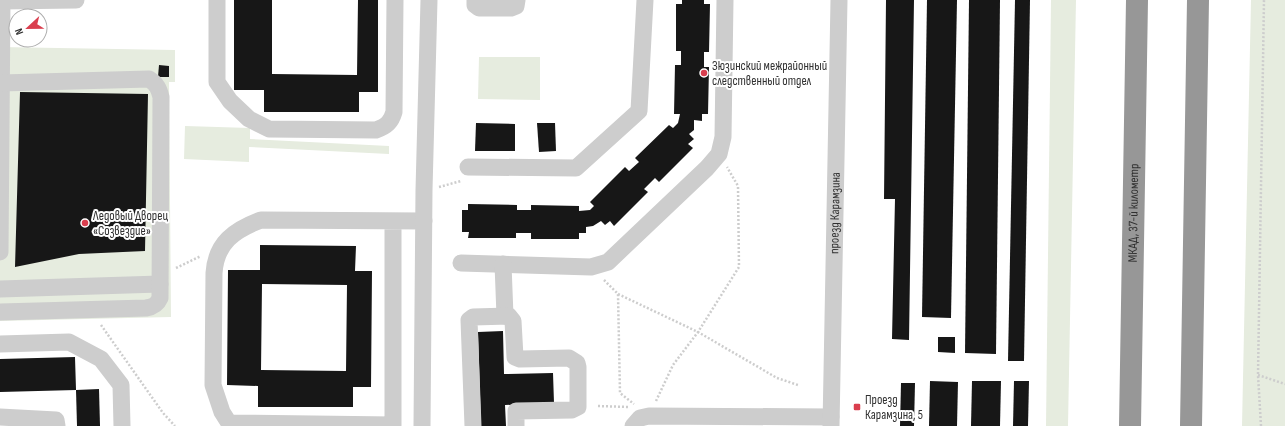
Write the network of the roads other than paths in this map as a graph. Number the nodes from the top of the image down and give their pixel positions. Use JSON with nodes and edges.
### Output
{"nodes":[{"id":1,"x":76,"y":0,"type":"edge"},
{"id":2,"x":217,"y":0,"type":"edge"},
{"id":3,"x":395,"y":0,"type":"edge"},
{"id":4,"x":429,"y":0,"type":"edge"},
{"id":5,"x":475,"y":0,"type":"edge"},
{"id":6,"x":517,"y":0,"type":"edge"},
{"id":7,"x":645,"y":0,"type":"edge"},
{"id":8,"x":725,"y":0,"type":"edge"},
{"id":9,"x":839,"y":0,"type":"edge"},
{"id":10,"x":1137,"y":0,"type":"edge"},
{"id":11,"x":1198,"y":0,"type":"edge"},
{"id":12,"x":1,"y":1,"type":"edge"},
{"id":13,"x":1,"y":83,"type":"edge"},
{"id":14,"x":468,"y":167,"type":"road end"},
{"id":15,"x":394,"y":221,"type":"junction"},
{"id":16,"x":424,"y":221,"type":"junction"},
{"id":17,"x":0,"y":252,"type":"edge"},
{"id":18,"x":461,"y":263,"type":"dead end"},
{"id":19,"x":503,"y":264,"type":"junction"},
{"id":20,"x":160,"y":280,"type":"junction"},
{"id":21,"x":0,"y":289,"type":"edge"},
{"id":22,"x":0,"y":312,"type":"edge"},
{"id":23,"x":505,"y":316,"type":"junction"},
{"id":24,"x":0,"y":344,"type":"edge"},
{"id":25,"x":0,"y":417,"type":"edge"},
{"id":26,"x":716,"y":421,"type":"edge"},
{"id":27,"x":831,"y":422,"type":"edge"},
{"id":28,"x":228,"y":424,"type":"edge"},
{"id":29,"x":57,"y":426,"type":"edge"},
{"id":30,"x":122,"y":426,"type":"edge"},
{"id":31,"x":422,"y":426,"type":"edge"},
{"id":32,"x":473,"y":426,"type":"edge"},
{"id":33,"x":516,"y":426,"type":"edge"},
{"id":34,"x":633,"y":426,"type":"edge"},
{"id":35,"x":1130,"y":426,"type":"edge"},
{"id":36,"x":1191,"y":426,"type":"edge"}],
"edges":[{"from":1,"to":12,"type":"street"},
{"from":2,"to":3,"type":"street"},
{"from":4,"to":16,"type":"street"},
{"from":5,"to":6,"type":"street"},
{"from":7,"to":14,"type":"street"},
{"from":8,"to":19,"type":"street"},
{"from":9,"to":27,"type":"street","name":"проезд Карамзина"},
{"from":10,"to":35,"type":"highway","name":"МКАД, 37-й километр"},
{"from":11,"to":36,"type":"highway"},
{"from":12,"to":13,"type":"street"},
{"from":13,"to":17,"type":"street"},
{"from":13,"to":20,"type":"street"},
{"from":15,"to":16,"type":"street"},
{"from":15,"to":28,"type":"street"},
{"from":15,"to":28,"type":"street"},
{"from":16,"to":31,"type":"street"},
{"from":18,"to":19,"type":"street"},
{"from":19,"to":23,"type":"street"},
{"from":20,"to":21,"type":"street"},
{"from":20,"to":22,"type":"street"},
{"from":23,"to":32,"type":"street"},
{"from":23,"to":33,"type":"street"},
{"from":24,"to":30,"type":"street"},
{"from":25,"to":29,"type":"street"},
{"from":26,"to":27,"type":"street"},
{"from":26,"to":34,"type":"street"}]}
